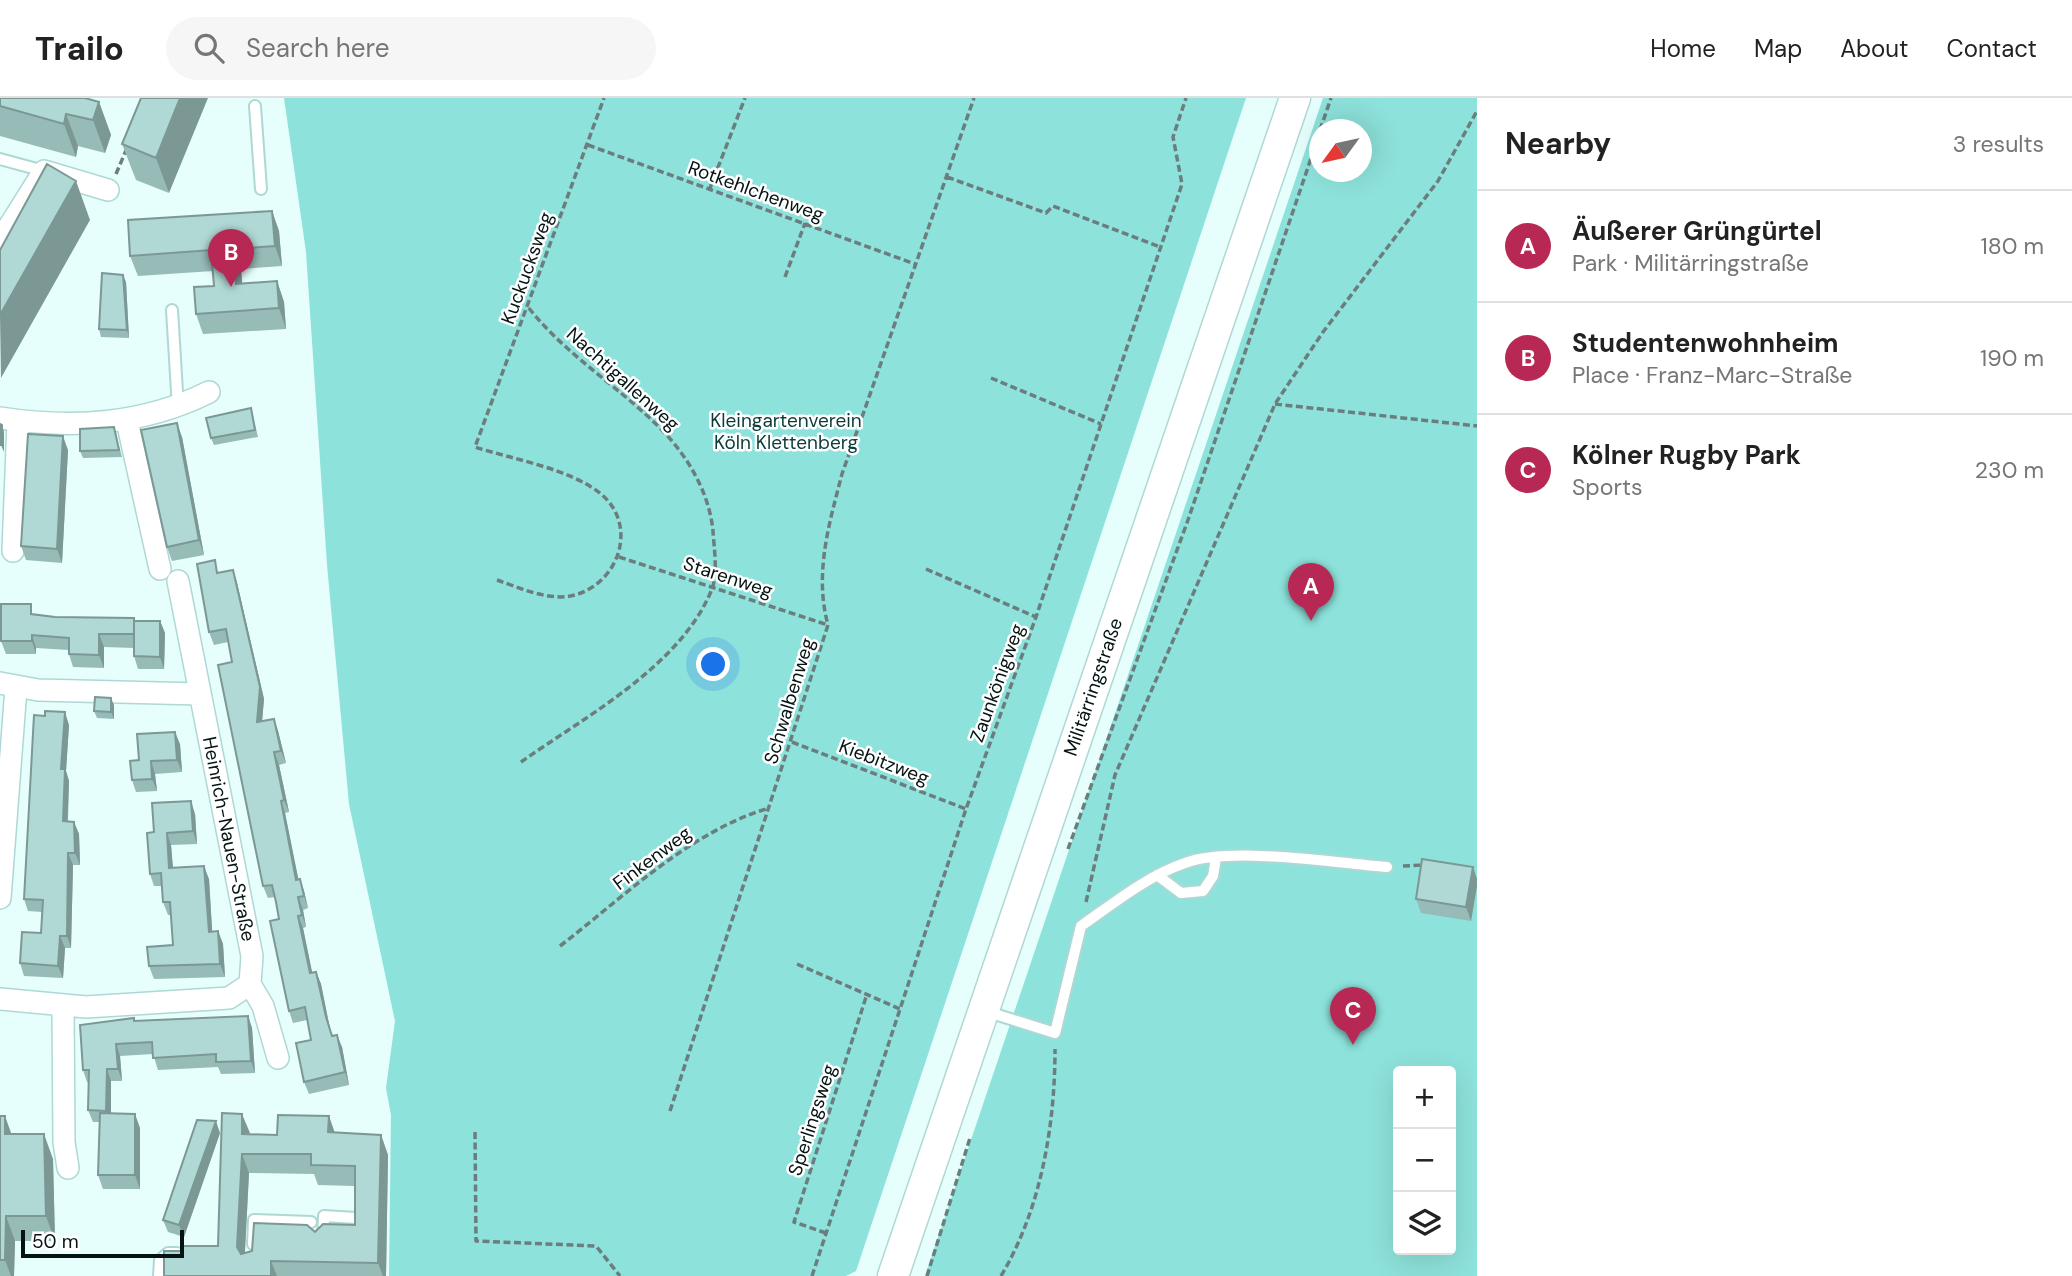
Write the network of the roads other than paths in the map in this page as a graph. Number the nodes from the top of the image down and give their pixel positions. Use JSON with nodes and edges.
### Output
{"nodes":[{"id":1,"x":1295,"y":98,"type":"edge"},
{"id":2,"x":255,"y":106,"type":"dead end"},
{"id":3,"x":0,"y":159,"type":"edge"},
{"id":4,"x":44,"y":172,"type":"junction"},
{"id":5,"x":261,"y":189,"type":"dead end"},
{"id":6,"x":108,"y":190,"type":"road end"},
{"id":7,"x":0,"y":241,"type":"edge"},
{"id":8,"x":172,"y":310,"type":"dead end"},
{"id":9,"x":209,"y":392,"type":"dead end"},
{"id":10,"x":178,"y":408,"type":"junction"},
{"id":11,"x":9,"y":419,"type":"edge"},
{"id":12,"x":127,"y":421,"type":"junction"},
{"id":13,"x":13,"y":551,"type":"dead end"},
{"id":14,"x":160,"y":569,"type":"dead end"},
{"id":15,"x":178,"y":581,"type":"dead end"},
{"id":16,"x":8,"y":686,"type":"edge"},
{"id":17,"x":200,"y":694,"type":"junction"},
{"id":18,"x":1216,"y":858,"type":"junction"},
{"id":19,"x":1387,"y":867,"type":"road end"},
{"id":20,"x":1157,"y":875,"type":"junction"},
{"id":21,"x":0,"y":898,"type":"edge"},
{"id":22,"x":250,"y":984,"type":"junction"},
{"id":23,"x":0,"y":999,"type":"edge"},
{"id":24,"x":63,"y":1006,"type":"junction"},
{"id":25,"x":982,"y":1010,"type":"junction"},
{"id":26,"x":278,"y":1058,"type":"dead end"},
{"id":27,"x":68,"y":1168,"type":"dead end"},
{"id":28,"x":356,"y":1218,"type":"edge"},
{"id":29,"x":311,"y":1222,"type":"dead end"},
{"id":30,"x":322,"y":1244,"type":"edge"},
{"id":31,"x":190,"y":1253,"type":"edge"},
{"id":32,"x":252,"y":1255,"type":"edge"},
{"id":33,"x":159,"y":1276,"type":"edge"},
{"id":34,"x":893,"y":1276,"type":"edge"}],
"edges":[{"from":1,"to":25,"type":"main road","name":"Militärringstraße"},
{"from":2,"to":5,"type":"lane"},
{"from":3,"to":4,"type":"lane"},
{"from":4,"to":6,"type":"street"},
{"from":4,"to":7,"type":"street"},
{"from":8,"to":10,"type":"lane"},
{"from":9,"to":10,"type":"street"},
{"from":10,"to":12,"type":"street"},
{"from":11,"to":12,"type":"street"},
{"from":11,"to":13,"type":"street"},
{"from":12,"to":14,"type":"street"},
{"from":15,"to":17,"type":"street","name":"Heinrich-Nauen-Straße"},
{"from":16,"to":17,"type":"street"},
{"from":16,"to":21,"type":"street"},
{"from":17,"to":22,"type":"street","name":"Heinrich-Nauen-Straße"},
{"from":18,"to":19,"type":"lane"},
{"from":18,"to":20,"type":"lane"},
{"from":18,"to":20,"type":"lane"},
{"from":20,"to":25,"type":"lane"},
{"from":22,"to":24,"type":"street"},
{"from":22,"to":26,"type":"street"},
{"from":23,"to":24,"type":"street"},
{"from":24,"to":27,"type":"street"},
{"from":25,"to":34,"type":"main road","name":"Militärringstraße"},
{"from":28,"to":30,"type":"lane"},
{"from":29,"to":32,"type":"lane"},
{"from":31,"to":33,"type":"lane"}]}
